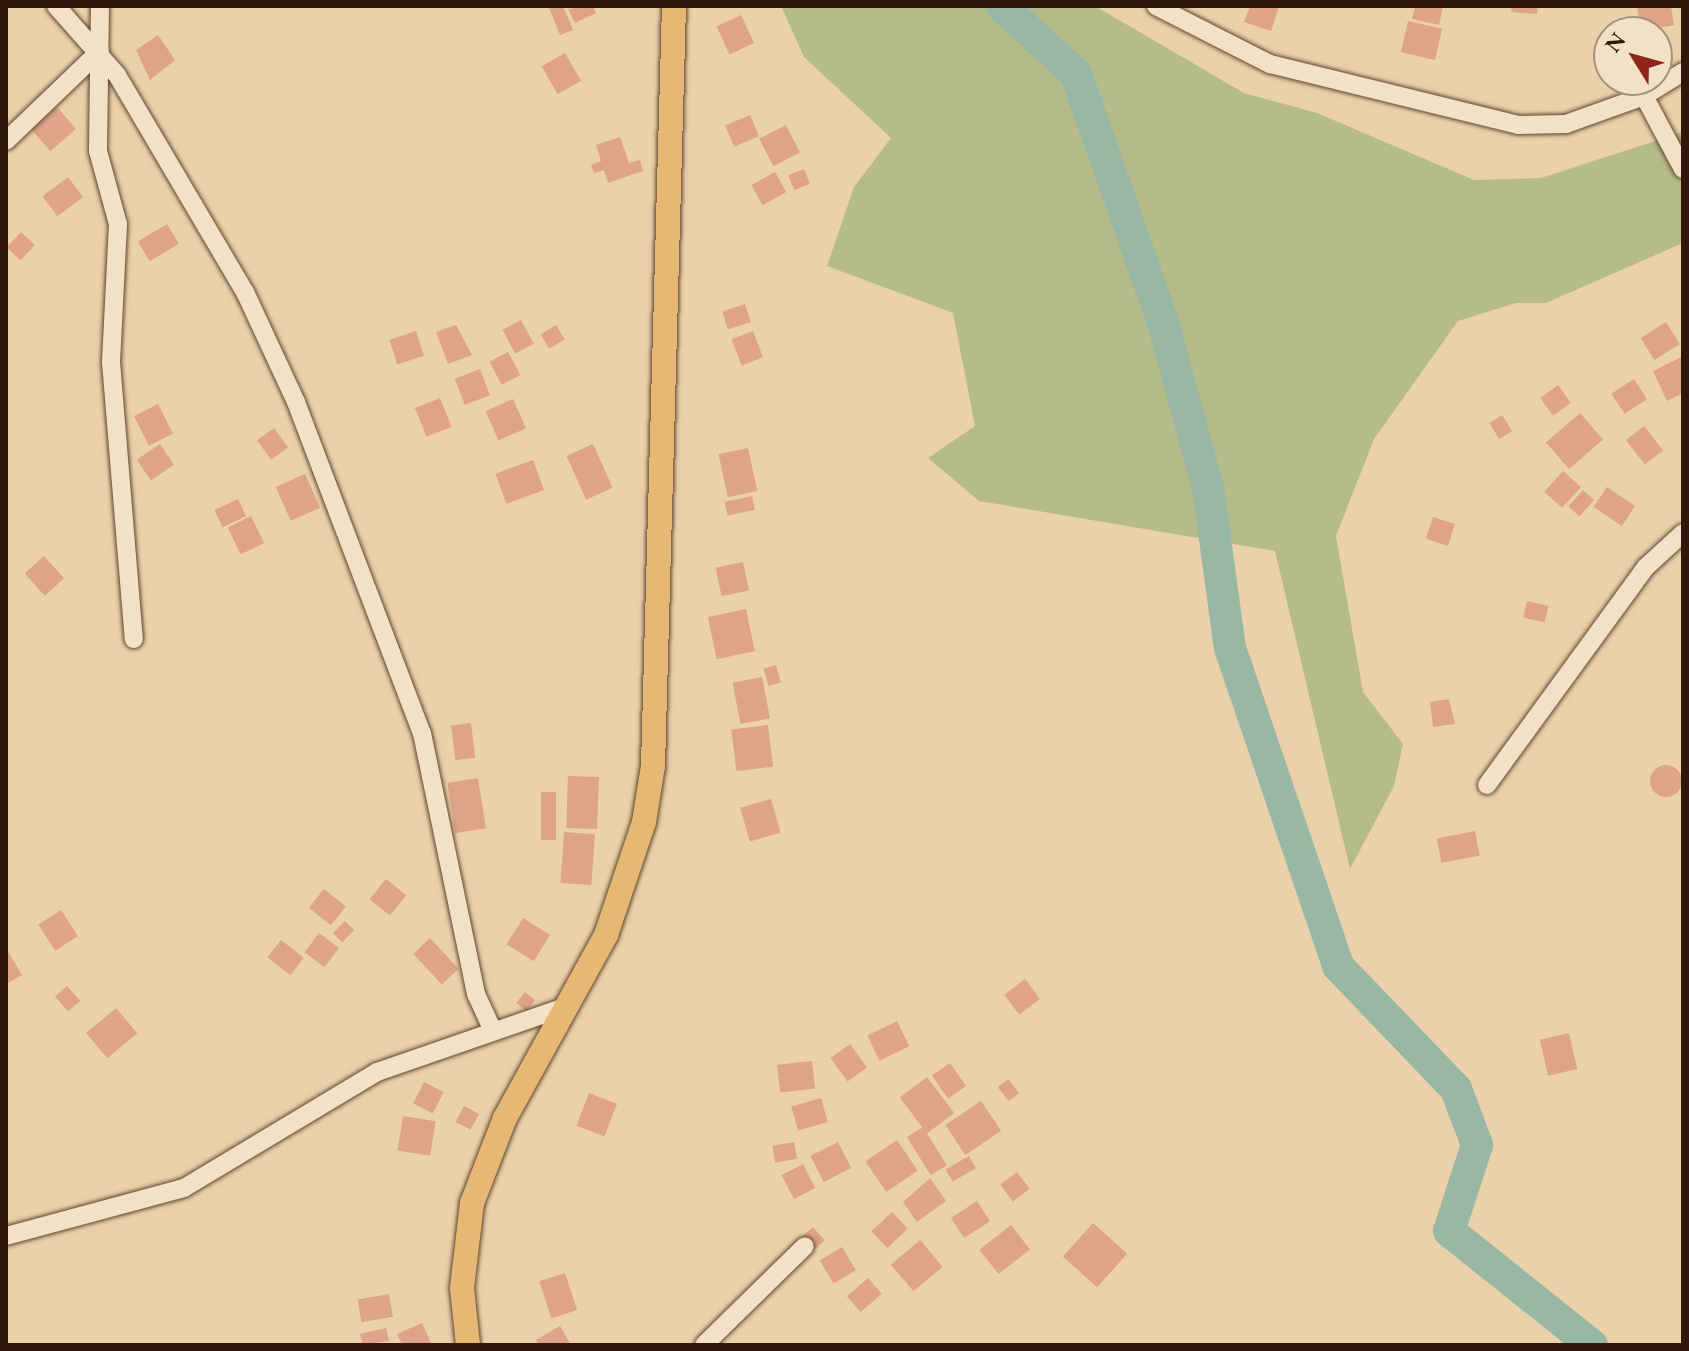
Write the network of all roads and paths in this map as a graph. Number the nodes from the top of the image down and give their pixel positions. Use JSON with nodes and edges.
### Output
{"nodes":[{"id":1,"x":56,"y":6,"type":"edge"},
{"id":2,"x":100,"y":6,"type":"edge"},
{"id":3,"x":674,"y":6,"type":"edge"},
{"id":4,"x":1156,"y":6,"type":"edge"},
{"id":5,"x":100,"y":51,"type":"junction"},
{"id":6,"x":1644,"y":96,"type":"joint"},
{"id":7,"x":6,"y":141,"type":"edge"},
{"id":8,"x":1683,"y":169,"type":"edge"},
{"id":9,"x":1683,"y":533,"type":"edge"},
{"id":10,"x":134,"y":639,"type":"dead end"},
{"id":11,"x":1487,"y":785,"type":"dead end"},
{"id":12,"x":565,"y":1007,"type":"junction"},
{"id":13,"x":493,"y":1031,"type":"junction"},
{"id":14,"x":6,"y":1236,"type":"edge"},
{"id":15,"x":805,"y":1246,"type":"dead end"},
{"id":16,"x":468,"y":1345,"type":"edge"},
{"id":17,"x":704,"y":1345,"type":"edge"}],
"edges":[{"from":1,"to":5,"type":"street"},
{"from":2,"to":5,"type":"street"},
{"from":3,"to":12,"type":"main road"},
{"from":4,"to":6,"type":"street"},
{"from":5,"to":7,"type":"street"},
{"from":5,"to":10,"type":"street"},
{"from":5,"to":13,"type":"street"},
{"from":6,"to":8,"type":"street"},
{"from":9,"to":11,"type":"street"},
{"from":12,"to":13,"type":"street"},
{"from":12,"to":16,"type":"main road"},
{"from":13,"to":14,"type":"street"},
{"from":15,"to":17,"type":"street"}]}
